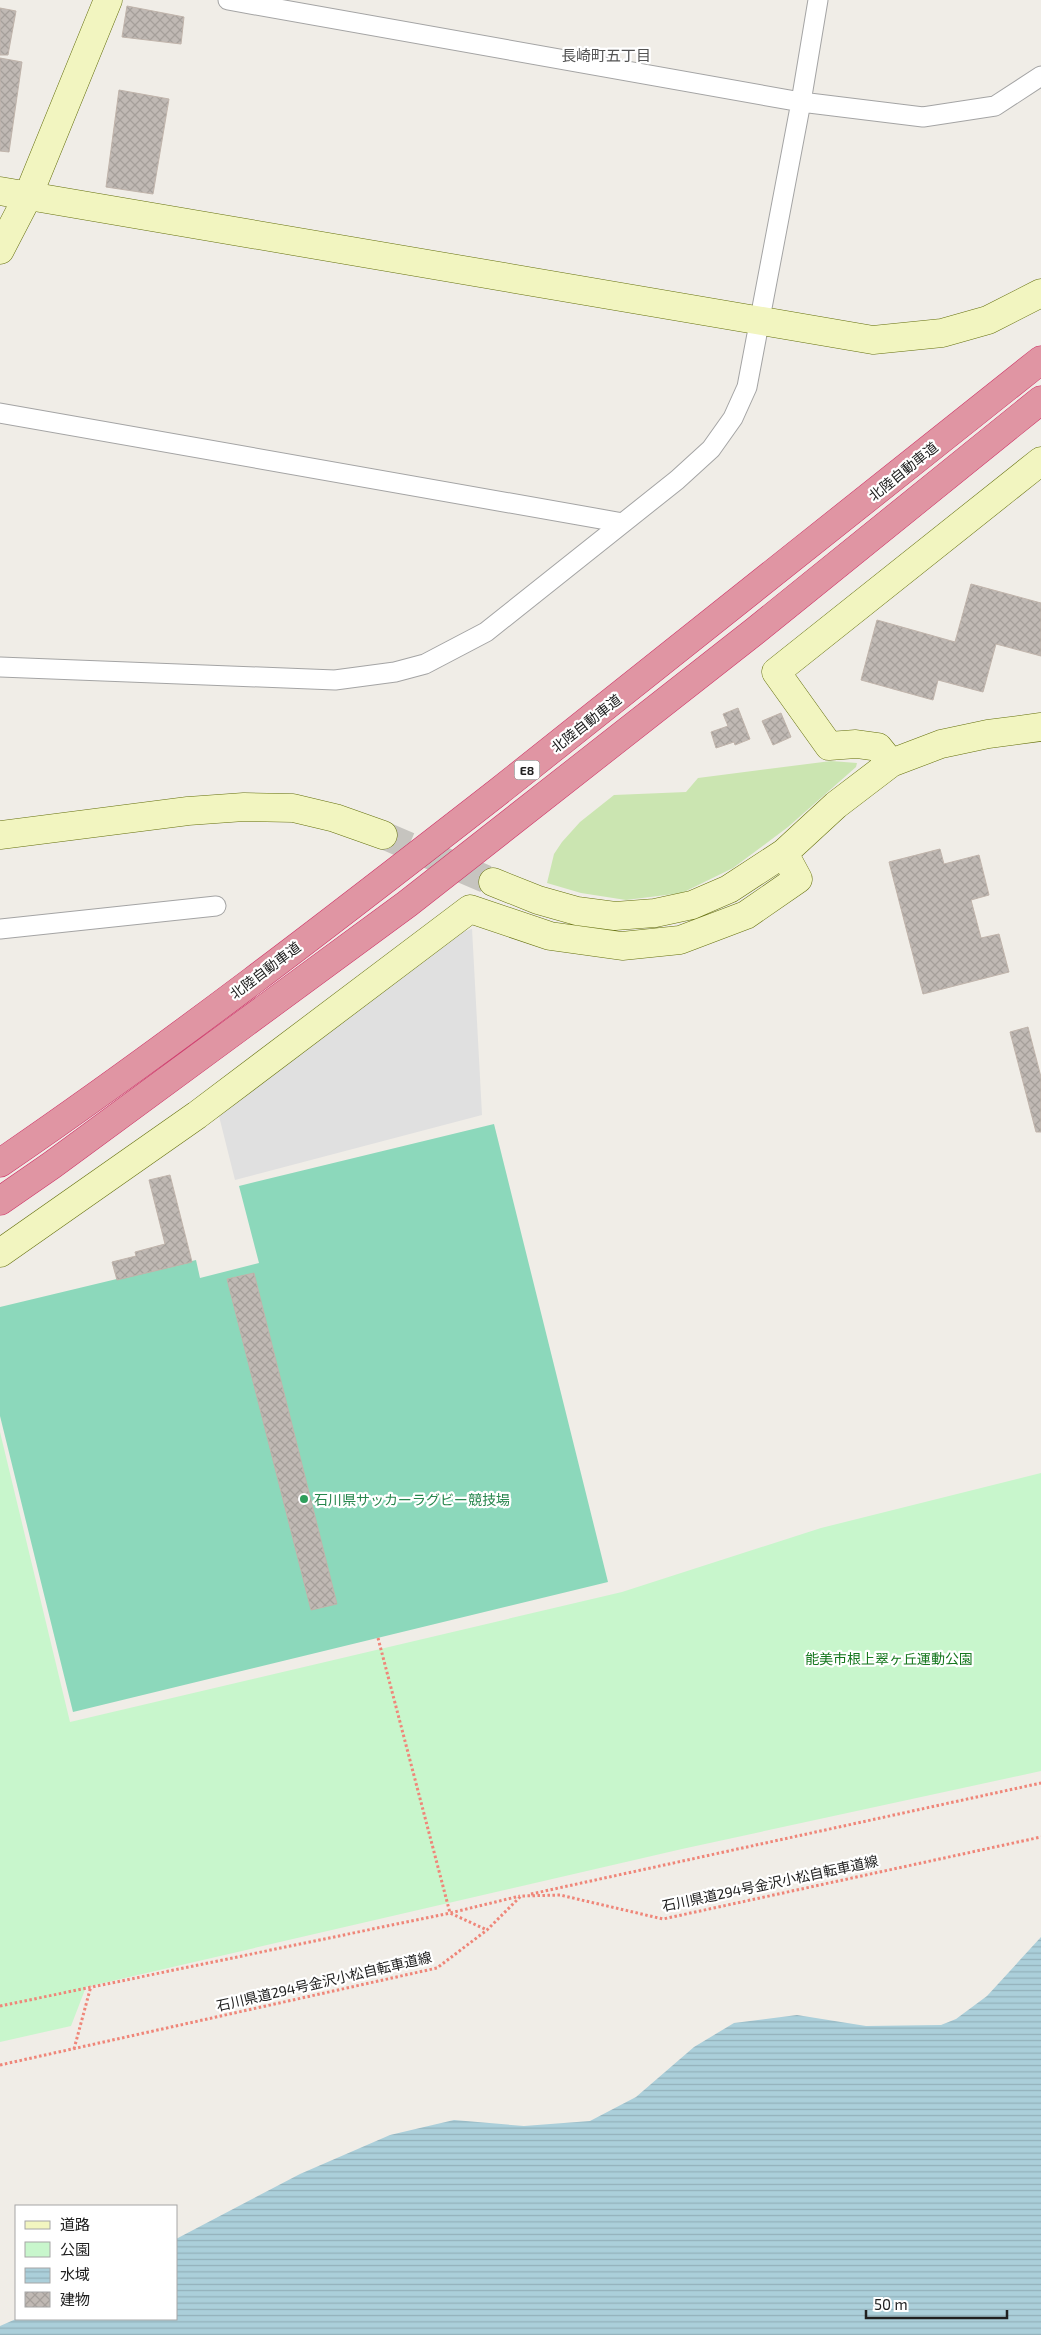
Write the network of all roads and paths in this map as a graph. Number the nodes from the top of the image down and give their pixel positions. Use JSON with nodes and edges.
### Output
{"nodes":[{"id":1,"x":108,"y":0,"type":"edge"},
{"id":2,"x":228,"y":0,"type":"edge"},
{"id":3,"x":818,"y":0,"type":"edge"},
{"id":4,"x":1041,"y":76,"type":"edge"},
{"id":5,"x":802,"y":102,"type":"junction"},
{"id":6,"x":0,"y":191,"type":"edge"},
{"id":7,"x":28,"y":196,"type":"junction"},
{"id":8,"x":0,"y":250,"type":"edge"},
{"id":9,"x":1041,"y":293,"type":"edge"},
{"id":10,"x":762,"y":320,"type":"junction"},
{"id":11,"x":1041,"y":360,"type":"edge"},
{"id":12,"x":1041,"y":400,"type":"edge"},
{"id":13,"x":0,"y":413,"type":"edge"},
{"id":14,"x":1041,"y":461,"type":"edge"},
{"id":15,"x":623,"y":522,"type":"junction"},
{"id":16,"x":0,"y":667,"type":"edge"},
{"id":17,"x":1041,"y":727,"type":"edge"},
{"id":18,"x":891,"y":763,"type":"junction"},
{"id":19,"x":0,"y":835,"type":"edge"},
{"id":20,"x":383,"y":835,"type":"tunnel mouth"},
{"id":21,"x":784,"y":853,"type":"junction"},
{"id":22,"x":493,"y":882,"type":"tunnel mouth"},
{"id":23,"x":216,"y":906,"type":"dead end"},
{"id":24,"x":0,"y":929,"type":"edge"},
{"id":25,"x":0,"y":1163,"type":"edge"},
{"id":26,"x":0,"y":1201,"type":"edge"},
{"id":27,"x":0,"y":1253,"type":"edge"},
{"id":28,"x":378,"y":1638,"type":"dead end"},
{"id":29,"x":1041,"y":1783,"type":"edge"},
{"id":30,"x":1041,"y":1837,"type":"edge"},
{"id":31,"x":521,"y":1896,"type":"junction"},
{"id":32,"x":450,"y":1913,"type":"junction"},
{"id":33,"x":487,"y":1930,"type":"junction"},
{"id":34,"x":91,"y":1986,"type":"junction"},
{"id":35,"x":0,"y":2006,"type":"edge"},
{"id":36,"x":74,"y":2049,"type":"junction"},
{"id":37,"x":0,"y":2065,"type":"edge"}],
"edges":[{"from":1,"to":7,"type":"street"},
{"from":2,"to":5,"type":"street"},
{"from":3,"to":5,"type":"street"},
{"from":4,"to":5,"type":"street"},
{"from":5,"to":10,"type":"street"},
{"from":6,"to":7,"type":"street"},
{"from":7,"to":8,"type":"street"},
{"from":7,"to":10,"type":"street"},
{"from":9,"to":10,"type":"street"},
{"from":10,"to":15,"type":"street"},
{"from":11,"to":25,"type":"highway","name":"北陸自動車道","number":"E8"},
{"from":12,"to":26,"type":"highway","number":"E8"},
{"from":13,"to":15,"type":"street"},
{"from":14,"to":18,"type":"street"},
{"from":15,"to":16,"type":"street"},
{"from":17,"to":18,"type":"street"},
{"from":18,"to":21,"type":"street"},
{"from":19,"to":20,"type":"street"},
{"from":21,"to":22,"type":"street"},
{"from":21,"to":27,"type":"street"},
{"from":23,"to":24,"type":"street"},
{"from":28,"to":32,"type":"path"},
{"from":29,"to":31,"type":"path"},
{"from":30,"to":31,"type":"path","name":"石川県道294号金沢小松自転車道線"},
{"from":31,"to":32,"type":"path"},
{"from":31,"to":33,"type":"path","name":"石川県道294号金沢小松自転車道線"},
{"from":32,"to":33,"type":"path"},
{"from":32,"to":34,"type":"path"},
{"from":33,"to":36,"type":"path","name":"石川県道294号金沢小松自転車道線"},
{"from":34,"to":35,"type":"path"},
{"from":34,"to":36,"type":"path"},
{"from":36,"to":37,"type":"path","name":"石川県道294号金沢小松自転車道線"}]}
